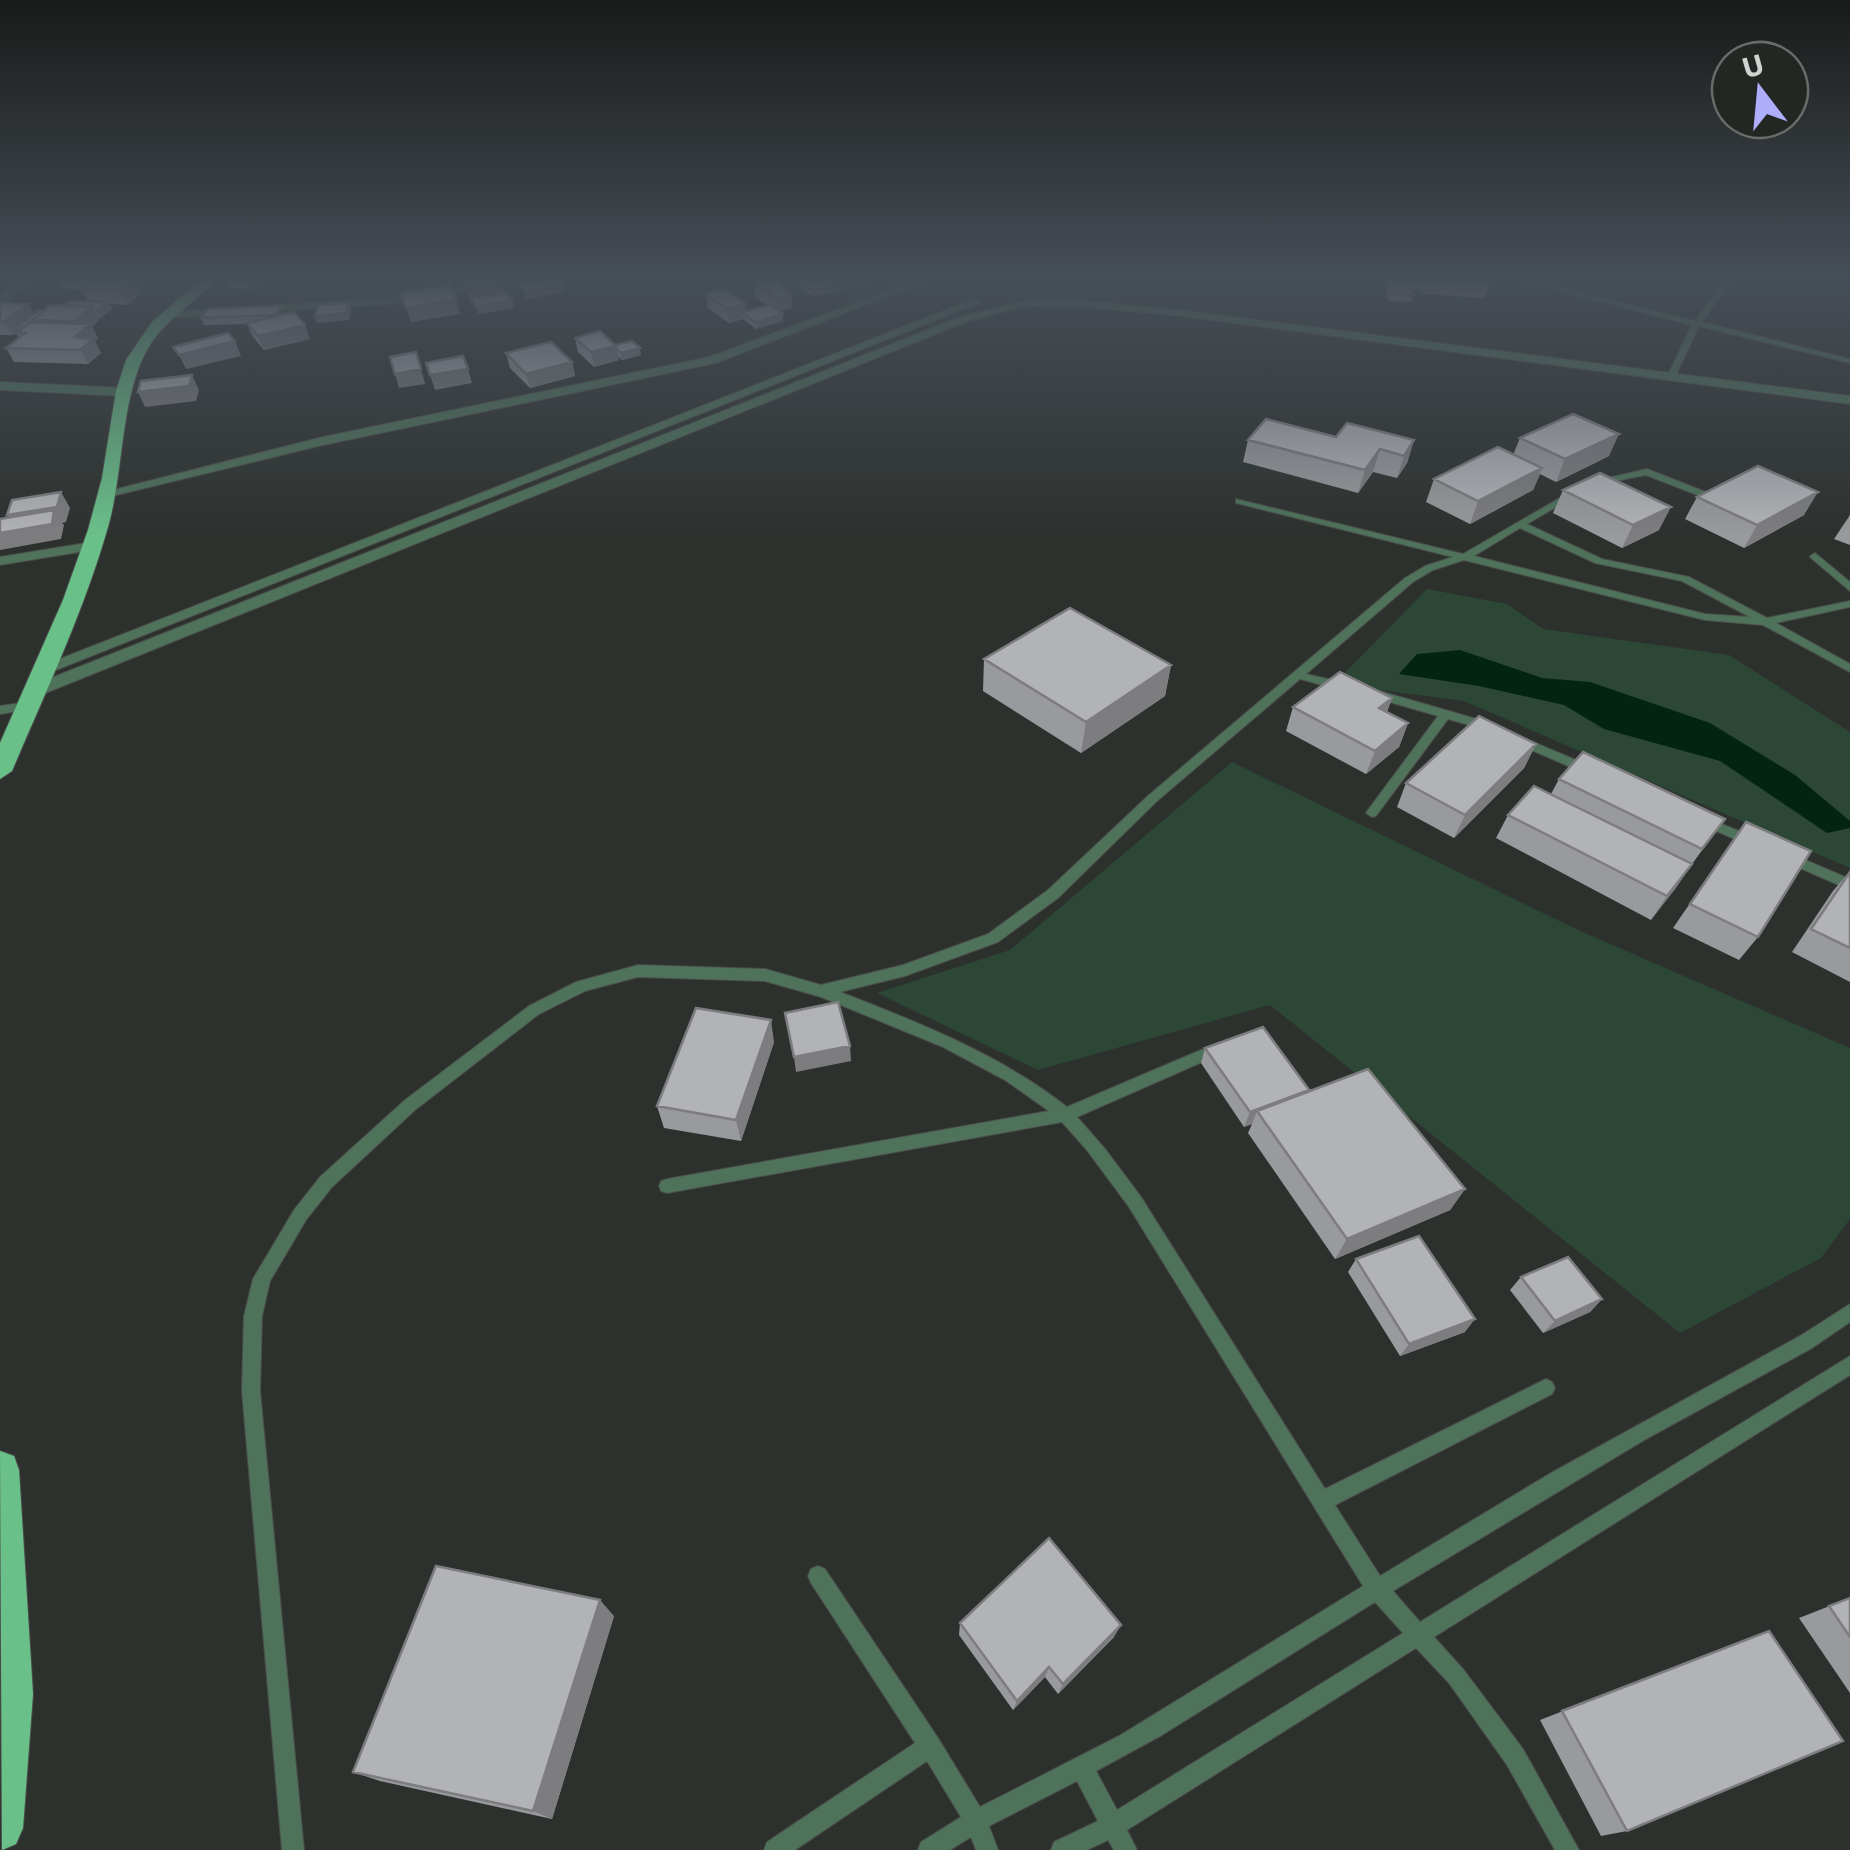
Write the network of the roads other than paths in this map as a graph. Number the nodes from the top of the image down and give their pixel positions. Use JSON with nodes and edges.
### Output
{"nodes":[{"id":1,"x":132,"y":364,"type":"edge"},
{"id":2,"x":691,"y":364,"type":"edge"},
{"id":3,"x":822,"y":364,"type":"edge"},
{"id":4,"x":847,"y":364,"type":"edge"},
{"id":5,"x":1641,"y":364,"type":"edge"},
{"id":6,"x":1667,"y":364,"type":"edge"},
{"id":7,"x":1676,"y":364,"type":"edge"},
{"id":8,"x":1694,"y":364,"type":"edge"},
{"id":9,"x":1674,"y":368,"type":"junction"},
{"id":10,"x":1734,"y":370,"type":"dead end"},
{"id":11,"x":0,"y":386,"type":"edge"},
{"id":12,"x":1850,"y":386,"type":"edge"},
{"id":13,"x":125,"y":392,"type":"junction"},
{"id":14,"x":1850,"y":400,"type":"edge"},
{"id":15,"x":108,"y":493,"type":"junction"},
{"id":16,"x":1713,"y":498,"type":"edge"},
{"id":17,"x":1239,"y":501,"type":"dead end"},
{"id":18,"x":1520,"y":524,"type":"junction"},
{"id":19,"x":92,"y":546,"type":"junction"},
{"id":20,"x":1467,"y":556,"type":"junction"},
{"id":21,"x":1815,"y":556,"type":"dead end"},
{"id":22,"x":0,"y":562,"type":"edge"},
{"id":23,"x":1850,"y":588,"type":"edge"},
{"id":24,"x":1850,"y":604,"type":"edge"},
{"id":25,"x":207,"y":613,"type":"junction"},
{"id":26,"x":1766,"y":622,"type":"junction"},
{"id":27,"x":1850,"y":669,"type":"edge"},
{"id":28,"x":1298,"y":676,"type":"junction"},
{"id":29,"x":1348,"y":687,"type":"edge"},
{"id":30,"x":36,"y":688,"type":"junction"},
{"id":31,"x":1364,"y":691,"type":"edge"},
{"id":32,"x":0,"y":710,"type":"edge"},
{"id":33,"x":1446,"y":713,"type":"junction"},
{"id":34,"x":0,"y":771,"type":"edge"},
{"id":35,"x":1601,"y":776,"type":"edge"},
{"id":36,"x":1372,"y":813,"type":"dead end"},
{"id":37,"x":1690,"y":814,"type":"edge"},
{"id":38,"x":1761,"y":846,"type":"edge"},
{"id":39,"x":1779,"y":854,"type":"edge"},
{"id":40,"x":1850,"y":885,"type":"edge"},
{"id":41,"x":822,"y":991,"type":"junction"},
{"id":42,"x":1235,"y":1042,"type":"edge"},
{"id":43,"x":1065,"y":1114,"type":"junction"},
{"id":44,"x":666,"y":1186,"type":"dead end"},
{"id":45,"x":1850,"y":1312,"type":"edge"},
{"id":46,"x":1850,"y":1365,"type":"edge"},
{"id":47,"x":1546,"y":1388,"type":"dead end"},
{"id":48,"x":0,"y":1470,"type":"edge"},
{"id":49,"x":1322,"y":1502,"type":"junction"},
{"id":50,"x":818,"y":1576,"type":"dead end"},
{"id":51,"x":1376,"y":1587,"type":"junction"},
{"id":52,"x":1419,"y":1632,"type":"junction"},
{"id":53,"x":930,"y":1746,"type":"junction"},
{"id":54,"x":1083,"y":1769,"type":"junction"},
{"id":55,"x":975,"y":1819,"type":"junction"},
{"id":56,"x":1114,"y":1825,"type":"junction"},
{"id":57,"x":0,"y":1828,"type":"edge"},
{"id":58,"x":293,"y":1850,"type":"edge"},
{"id":59,"x":775,"y":1850,"type":"edge"},
{"id":60,"x":929,"y":1850,"type":"edge"},
{"id":61,"x":987,"y":1850,"type":"edge"},
{"id":62,"x":1062,"y":1850,"type":"edge"},
{"id":63,"x":1126,"y":1850,"type":"edge"},
{"id":64,"x":1568,"y":1850,"type":"edge"}],
"edges":[{"from":1,"to":13,"type":"highway"},
{"from":2,"to":15,"type":"street"},
{"from":3,"to":25,"type":"street"},
{"from":4,"to":25,"type":"street"},
{"from":5,"to":9,"type":"street"},
{"from":6,"to":9,"type":"street"},
{"from":7,"to":9,"type":"lane"},
{"from":8,"to":9,"type":"street"},
{"from":9,"to":14,"type":"street"},
{"from":10,"to":12,"type":"street"},
{"from":11,"to":13,"type":"street"},
{"from":13,"to":15,"type":"highway"},
{"from":15,"to":19,"type":"highway"},
{"from":16,"to":18,"type":"lane"},
{"from":17,"to":20,"type":"lane"},
{"from":18,"to":20,"type":"lane"},
{"from":18,"to":26,"type":"lane"},
{"from":19,"to":22,"type":"street"},
{"from":19,"to":30,"type":"highway"},
{"from":20,"to":26,"type":"lane"},
{"from":20,"to":28,"type":"lane"},
{"from":21,"to":23,"type":"lane"},
{"from":24,"to":26,"type":"lane"},
{"from":25,"to":30,"type":"street"},
{"from":26,"to":27,"type":"lane"},
{"from":28,"to":29,"type":"lane"},
{"from":28,"to":41,"type":"lane"},
{"from":30,"to":32,"type":"lane"},
{"from":30,"to":34,"type":"highway"},
{"from":31,"to":33,"type":"lane"},
{"from":33,"to":35,"type":"lane"},
{"from":33,"to":36,"type":"lane"},
{"from":37,"to":38,"type":"lane"},
{"from":39,"to":40,"type":"lane"},
{"from":41,"to":43,"type":"lane"},
{"from":41,"to":58,"type":"lane"},
{"from":42,"to":43,"type":"lane"},
{"from":43,"to":44,"type":"lane"},
{"from":43,"to":49,"type":"lane"},
{"from":45,"to":51,"type":"lane"},
{"from":46,"to":52,"type":"lane"},
{"from":47,"to":49,"type":"lane"},
{"from":48,"to":57,"type":"highway"},
{"from":49,"to":51,"type":"lane"},
{"from":50,"to":53,"type":"lane"},
{"from":51,"to":52,"type":"lane"},
{"from":51,"to":54,"type":"lane"},
{"from":52,"to":56,"type":"lane"},
{"from":52,"to":64,"type":"lane"},
{"from":53,"to":55,"type":"lane"},
{"from":53,"to":59,"type":"lane"},
{"from":54,"to":55,"type":"lane"},
{"from":54,"to":56,"type":"lane"},
{"from":55,"to":60,"type":"lane"},
{"from":55,"to":61,"type":"lane"},
{"from":56,"to":62,"type":"lane"},
{"from":56,"to":63,"type":"lane"}]}
